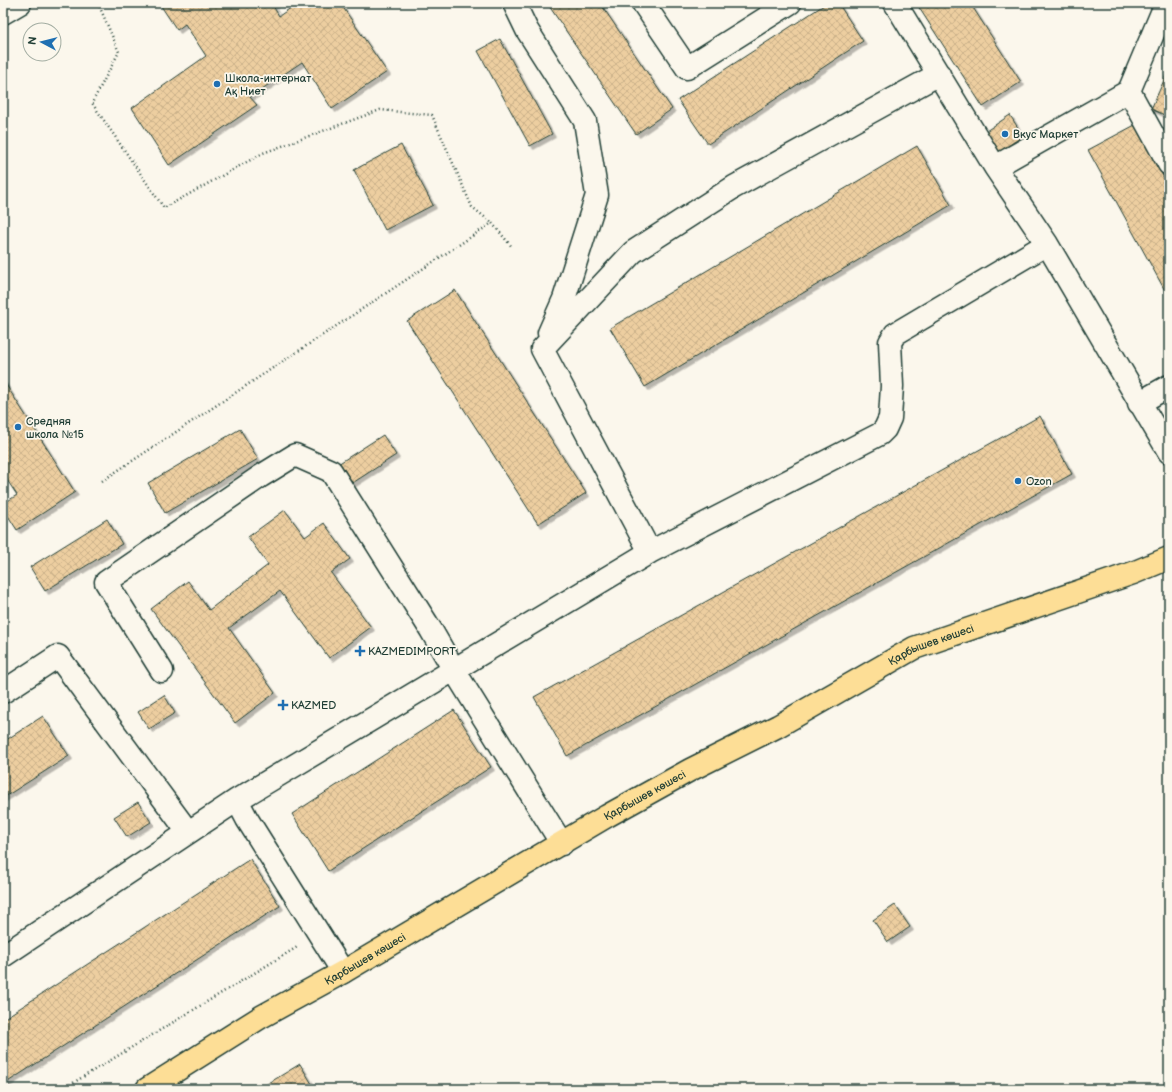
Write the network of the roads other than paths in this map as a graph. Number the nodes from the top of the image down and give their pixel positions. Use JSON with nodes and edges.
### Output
{"nodes":[{"id":1,"x":20,"y":3,"type":"edge"},
{"id":2,"x":514,"y":3,"type":"edge"},
{"id":3,"x":643,"y":3,"type":"edge"},
{"id":4,"x":790,"y":3,"type":"edge"},
{"id":5,"x":895,"y":3,"type":"edge"},
{"id":6,"x":1166,"y":3,"type":"edge"},
{"id":7,"x":3,"y":13,"type":"edge"},
{"id":8,"x":939,"y":74,"type":"junction"},
{"id":9,"x":1129,"y":91,"type":"junction"},
{"id":10,"x":1169,"y":164,"type":"edge"},
{"id":11,"x":995,"y":167,"type":"junction"},
{"id":12,"x":1048,"y":244,"type":"junction"},
{"id":13,"x":542,"y":349,"type":"junction"},
{"id":14,"x":1169,"y":386,"type":"edge"},
{"id":15,"x":1139,"y":403,"type":"junction"},
{"id":16,"x":1169,"y":452,"type":"edge"},
{"id":17,"x":650,"y":552,"type":"junction"},
{"id":18,"x":1169,"y":558,"type":"edge"},
{"id":19,"x":454,"y":670,"type":"junction"},
{"id":20,"x":162,"y":671,"type":"dead end"},
{"id":21,"x":3,"y":692,"type":"edge"},
{"id":22,"x":237,"y":800,"type":"junction"},
{"id":23,"x":188,"y":832,"type":"junction"},
{"id":24,"x":562,"y":844,"type":"junction"},
{"id":25,"x":3,"y":956,"type":"edge"},
{"id":26,"x":343,"y":972,"type":"junction"},
{"id":27,"x":147,"y":1089,"type":"edge"}],
"edges":[{"from":1,"to":7,"type":"street"},
{"from":2,"to":13,"type":"street"},
{"from":3,"to":4,"type":"street"},
{"from":5,"to":8,"type":"street"},
{"from":6,"to":9,"type":"street"},
{"from":8,"to":11,"type":"street"},
{"from":8,"to":13,"type":"street"},
{"from":9,"to":10,"type":"street"},
{"from":9,"to":11,"type":"street"},
{"from":11,"to":12,"type":"street"},
{"from":12,"to":15,"type":"street"},
{"from":12,"to":17,"type":"street"},
{"from":13,"to":17,"type":"street"},
{"from":14,"to":15,"type":"street"},
{"from":15,"to":16,"type":"street"},
{"from":17,"to":19,"type":"street"},
{"from":18,"to":24,"type":"main road","name":"Қарбышев көшесі"},
{"from":19,"to":20,"type":"street"},
{"from":19,"to":22,"type":"street"},
{"from":19,"to":24,"type":"street"},
{"from":21,"to":23,"type":"street"},
{"from":22,"to":23,"type":"street"},
{"from":22,"to":26,"type":"street"},
{"from":23,"to":25,"type":"street"},
{"from":24,"to":26,"type":"main road","name":"Қарбышев көшесі"},
{"from":26,"to":27,"type":"main road","name":"Қарбышев көшесі"}]}
